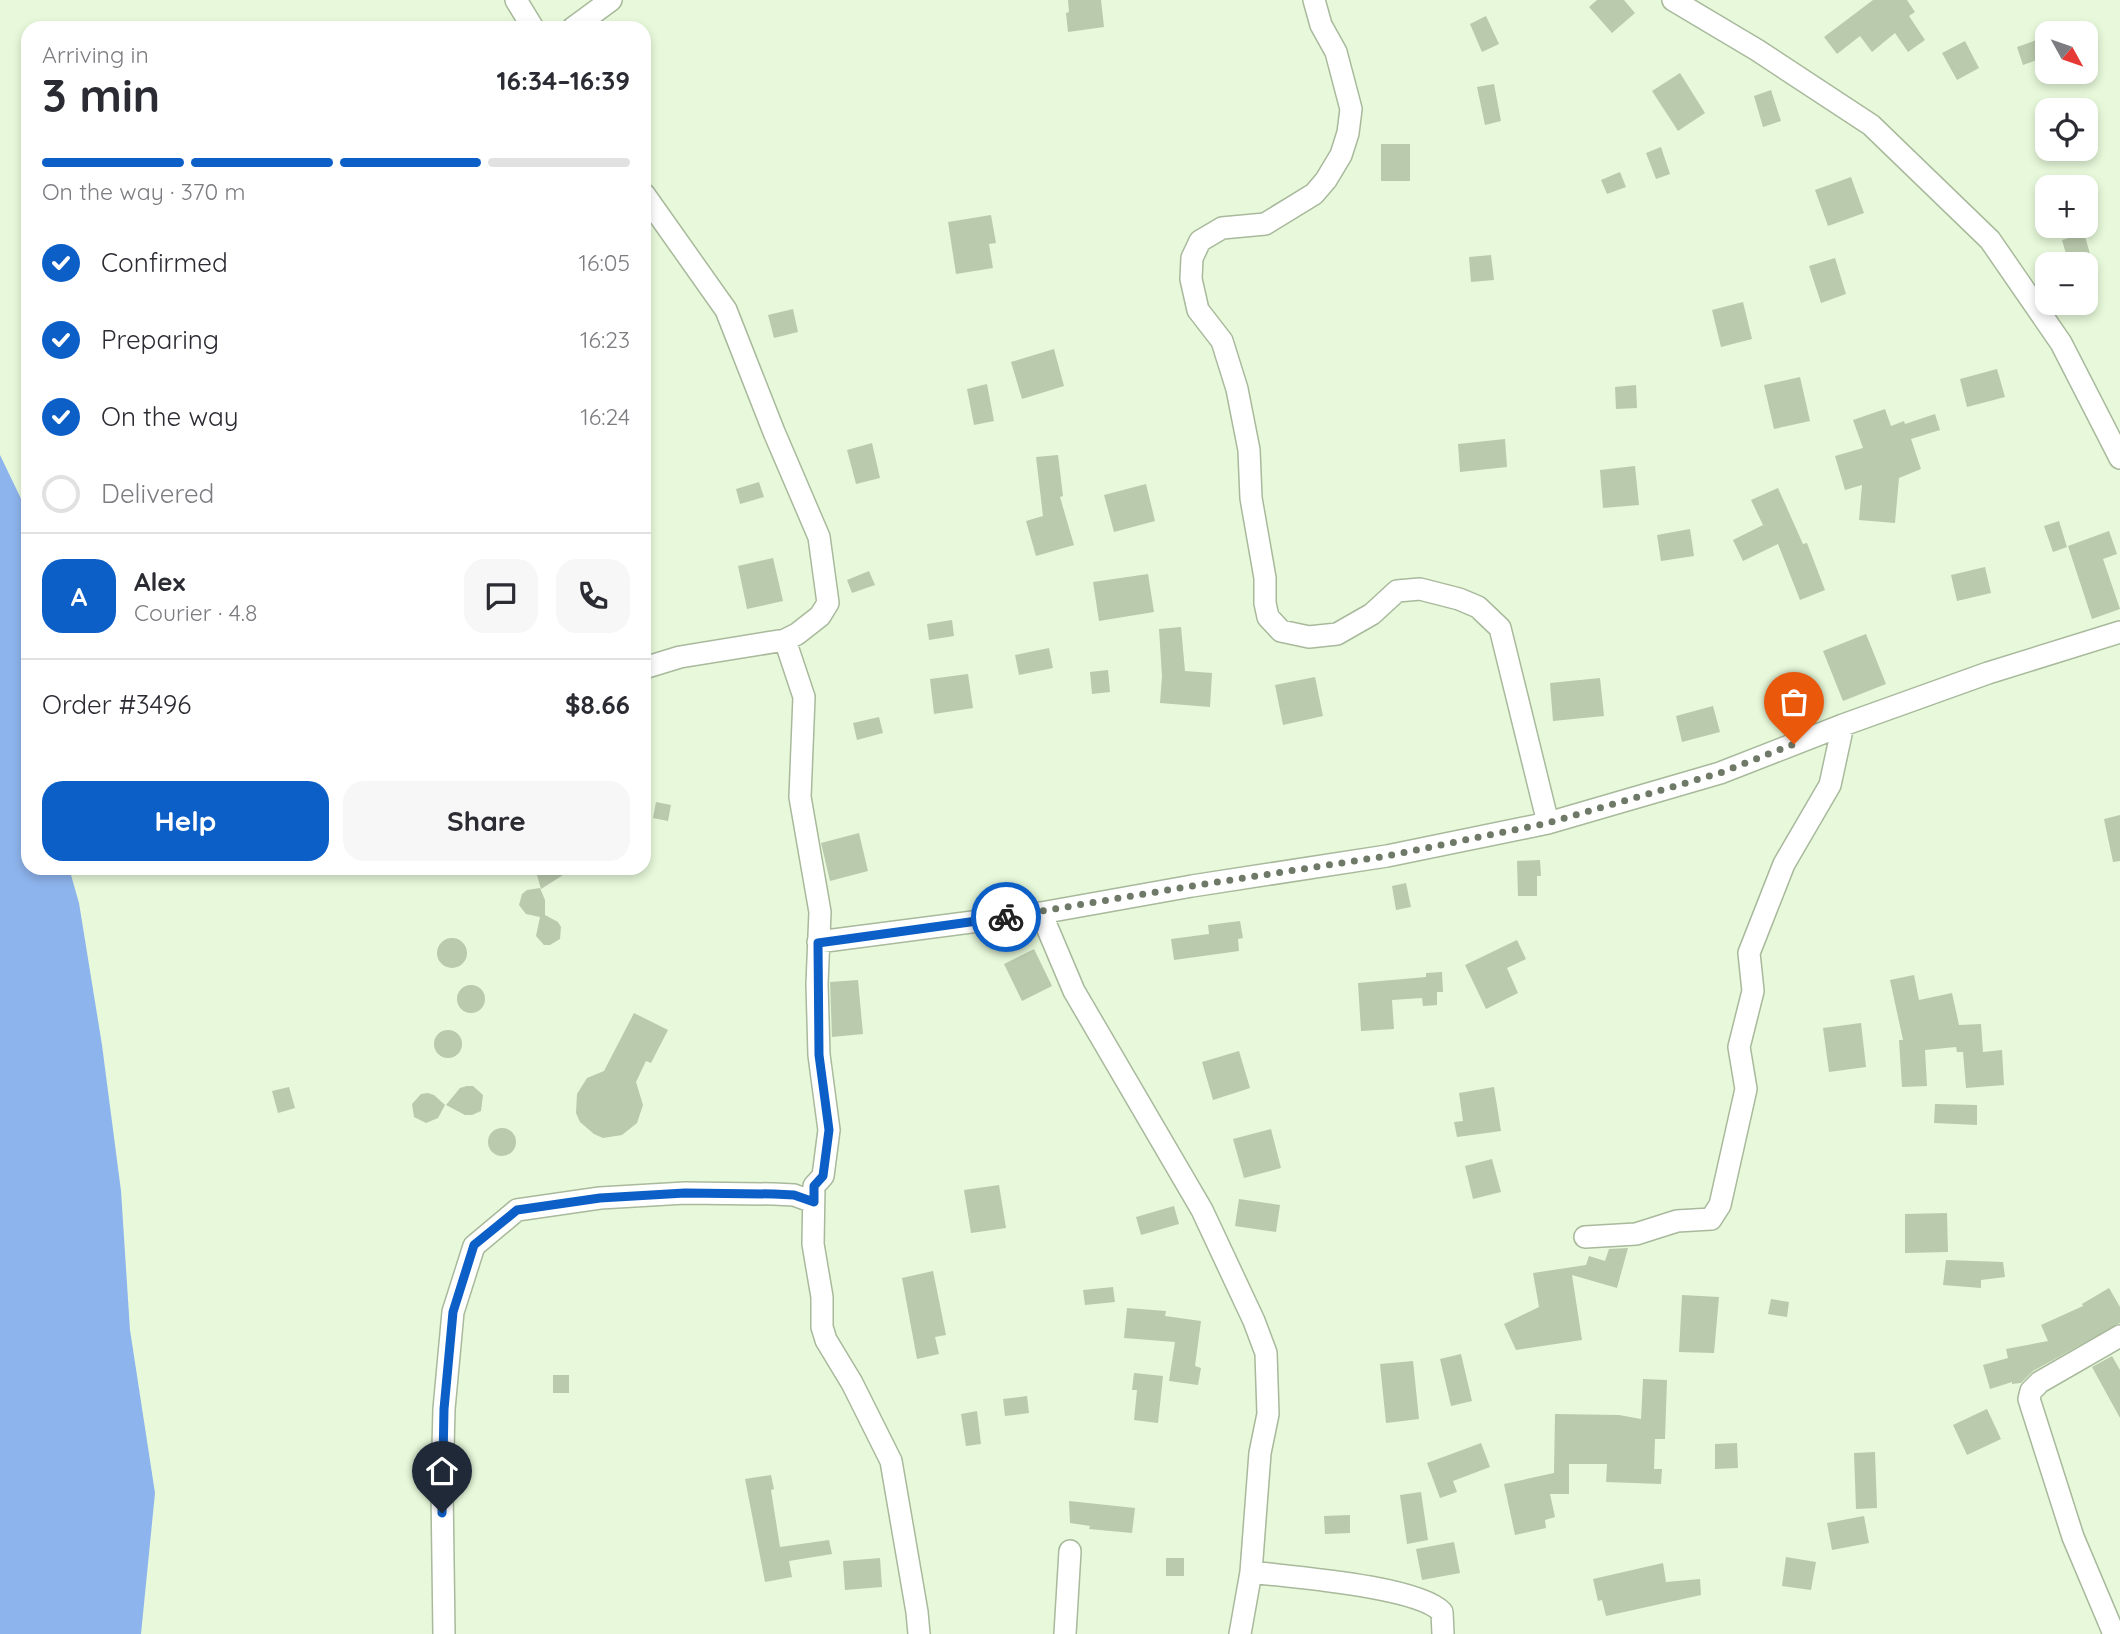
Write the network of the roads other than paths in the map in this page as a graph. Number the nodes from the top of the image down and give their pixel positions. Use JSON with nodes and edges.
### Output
{"nodes":[{"id":1,"x":516,"y":0,"type":"edge"},
{"id":2,"x":611,"y":0,"type":"edge"},
{"id":3,"x":1314,"y":0,"type":"edge"},
{"id":4,"x":1673,"y":0,"type":"edge"},
{"id":5,"x":529,"y":21,"type":"edge"},
{"id":6,"x":582,"y":21,"type":"edge"},
{"id":7,"x":651,"y":204,"type":"edge"},
{"id":8,"x":2120,"y":458,"type":"edge"},
{"id":9,"x":2120,"y":632,"type":"edge"},
{"id":10,"x":785,"y":640,"type":"junction"},
{"id":11,"x":651,"y":666,"type":"edge"},
{"id":12,"x":1843,"y":725,"type":"junction"},
{"id":13,"x":1548,"y":823,"type":"junction"},
{"id":14,"x":1041,"y":913,"type":"junction"},
{"id":15,"x":818,"y":943,"type":"junction"},
{"id":16,"x":814,"y":1202,"type":"junction"},
{"id":17,"x":1585,"y":1237,"type":"dead end"},
{"id":18,"x":2120,"y":1336,"type":"edge"},
{"id":19,"x":1070,"y":1551,"type":"dead end"},
{"id":20,"x":1251,"y":1572,"type":"junction"},
{"id":21,"x":444,"y":1634,"type":"edge"},
{"id":22,"x":919,"y":1634,"type":"edge"},
{"id":23,"x":1065,"y":1634,"type":"edge"},
{"id":24,"x":1240,"y":1634,"type":"edge"},
{"id":25,"x":1443,"y":1634,"type":"edge"},
{"id":26,"x":2114,"y":1634,"type":"edge"}],
"edges":[{"from":1,"to":5,"type":"street"},
{"from":2,"to":6,"type":"street"},
{"from":3,"to":13,"type":"street"},
{"from":4,"to":8,"type":"street"},
{"from":7,"to":10,"type":"street"},
{"from":9,"to":12,"type":"street"},
{"from":10,"to":11,"type":"street"},
{"from":10,"to":15,"type":"street"},
{"from":12,"to":13,"type":"street"},
{"from":12,"to":17,"type":"street"},
{"from":13,"to":14,"type":"street"},
{"from":14,"to":15,"type":"street"},
{"from":14,"to":20,"type":"street"},
{"from":15,"to":16,"type":"street"},
{"from":16,"to":21,"type":"street"},
{"from":16,"to":22,"type":"street"},
{"from":18,"to":26,"type":"street"},
{"from":19,"to":23,"type":"street"},
{"from":20,"to":24,"type":"street"},
{"from":20,"to":25,"type":"street"}]}
